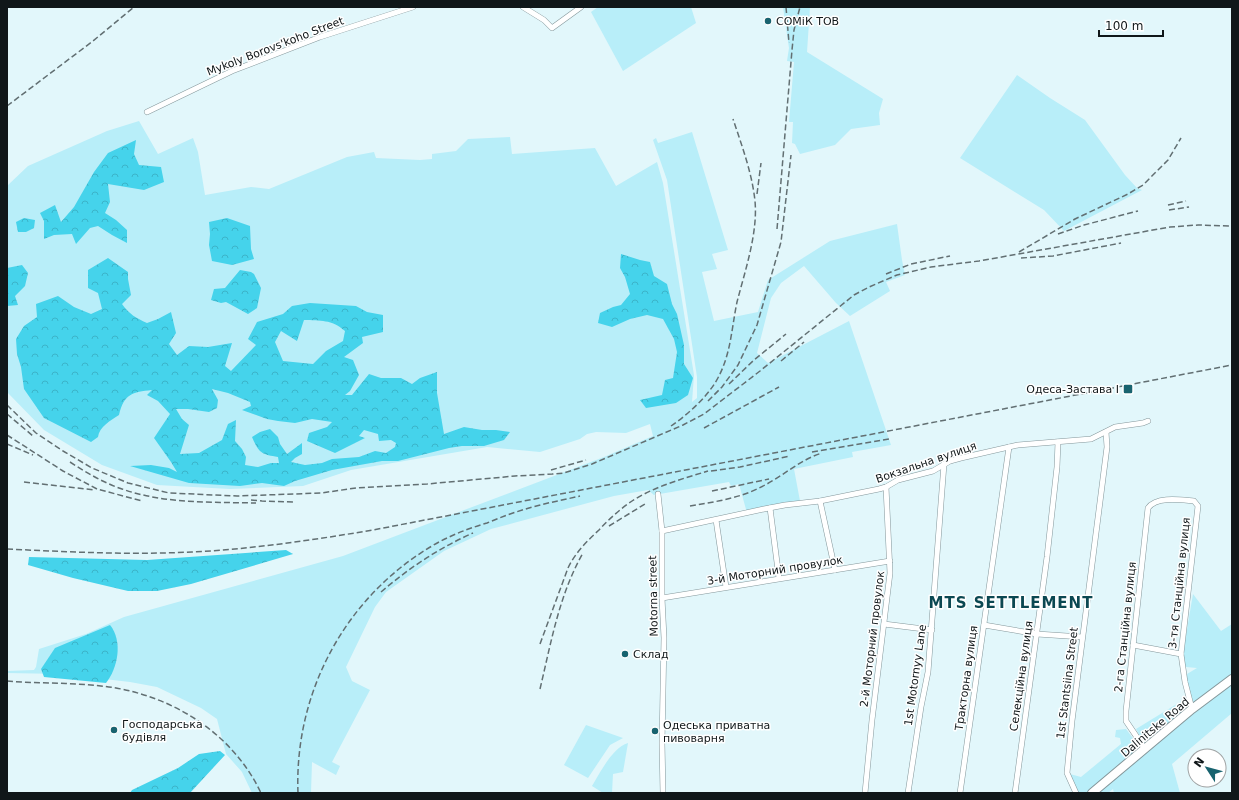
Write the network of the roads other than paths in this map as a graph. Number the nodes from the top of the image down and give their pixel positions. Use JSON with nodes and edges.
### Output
{"nodes":[{"id":1,"x":413,"y":7,"type":"edge"},
{"id":2,"x":523,"y":7,"type":"edge"},
{"id":3,"x":581,"y":7,"type":"edge"},
{"id":4,"x":148,"y":112,"type":"dead end"},
{"id":5,"x":1148,"y":421,"type":"dead end"},
{"id":6,"x":1106,"y":432,"type":"junction"},
{"id":7,"x":1058,"y":442,"type":"junction"},
{"id":8,"x":1009,"y":447,"type":"junction"},
{"id":9,"x":944,"y":464,"type":"junction"},
{"id":10,"x":886,"y":487,"type":"junction"},
{"id":11,"x":658,"y":494,"type":"dead end"},
{"id":12,"x":820,"y":502,"type":"junction"},
{"id":13,"x":1152,"y":503,"type":"joint"},
{"id":14,"x":770,"y":508,"type":"junction"},
{"id":15,"x":716,"y":520,"type":"junction"},
{"id":16,"x":662,"y":531,"type":"junction"},
{"id":17,"x":890,"y":561,"type":"junction"},
{"id":18,"x":835,"y":570,"type":"junction"},
{"id":19,"x":778,"y":578,"type":"junction"},
{"id":20,"x":726,"y":587,"type":"junction"},
{"id":21,"x":662,"y":598,"type":"junction"},
{"id":22,"x":884,"y":624,"type":"junction"},
{"id":23,"x":984,"y":625,"type":"junction"},
{"id":24,"x":932,"y":630,"type":"junction"},
{"id":25,"x":1036,"y":634,"type":"junction"},
{"id":26,"x":1082,"y":637,"type":"junction"},
{"id":27,"x":1133,"y":645,"type":"junction"},
{"id":28,"x":1181,"y":654,"type":"junction"},
{"id":29,"x":1232,"y":679,"type":"edge"},
{"id":30,"x":1192,"y":709,"type":"junction"},
{"id":31,"x":1145,"y":749,"type":"junction"},
{"id":32,"x":663,"y":793,"type":"edge"},
{"id":33,"x":865,"y":793,"type":"edge"},
{"id":34,"x":908,"y":793,"type":"edge"},
{"id":35,"x":960,"y":793,"type":"edge"},
{"id":36,"x":1015,"y":793,"type":"edge"},
{"id":37,"x":1076,"y":793,"type":"edge"},
{"id":38,"x":1092,"y":793,"type":"edge"}],
"edges":[{"from":1,"to":4,"type":"street","name":"Mykoly Borovs'koho Street"},
{"from":2,"to":3,"type":"street"},
{"from":5,"to":6,"type":"street","name":"Вокзальна вулиця"},
{"from":6,"to":7,"type":"street","name":"Вокзальна вулиця"},
{"from":6,"to":26,"type":"street","name":"1st Stantsiina Street"},
{"from":7,"to":8,"type":"street","name":"Вокзальна вулиця"},
{"from":7,"to":25,"type":"street","name":"Селекційна вулиця"},
{"from":8,"to":9,"type":"street","name":"Вокзальна вулиця"},
{"from":8,"to":23,"type":"street","name":"Тракторна вулиця"},
{"from":9,"to":10,"type":"street","name":"Вокзальна вулиця"},
{"from":9,"to":24,"type":"street","name":"1st Motornyy Lane"},
{"from":10,"to":12,"type":"street","name":"Вокзальна вулиця"},
{"from":10,"to":17,"type":"street","name":"2-й Моторний провулок"},
{"from":11,"to":16,"type":"street","name":"Motorna street"},
{"from":12,"to":14,"type":"street","name":"Вокзальна вулиця"},
{"from":12,"to":18,"type":"street"},
{"from":13,"to":27,"type":"street","name":"2-га Станційна вулиця"},
{"from":13,"to":28,"type":"street","name":"3-тя Станційна вулиця"},
{"from":14,"to":15,"type":"street","name":"Вокзальна вулиця"},
{"from":14,"to":19,"type":"street"},
{"from":15,"to":16,"type":"street","name":"Вокзальна вулиця"},
{"from":15,"to":20,"type":"street"},
{"from":16,"to":21,"type":"street","name":"Motorna street"},
{"from":17,"to":18,"type":"street","name":"3-й Моторний провулок"},
{"from":17,"to":22,"type":"street","name":"2-й Моторний провулок"},
{"from":18,"to":19,"type":"street","name":"3-й Моторний провулок"},
{"from":19,"to":20,"type":"street","name":"3-й Моторний провулок"},
{"from":20,"to":21,"type":"street","name":"3-й Моторний провулок"},
{"from":21,"to":32,"type":"street","name":"Motorna street"},
{"from":22,"to":24,"type":"street"},
{"from":22,"to":33,"type":"street","name":"2-й Моторний провулок"},
{"from":23,"to":25,"type":"street"},
{"from":23,"to":35,"type":"street","name":"Тракторна вулиця"},
{"from":24,"to":34,"type":"street","name":"1st Motornyy Lane"},
{"from":25,"to":26,"type":"street"},
{"from":25,"to":36,"type":"street","name":"Селекційна вулиця"},
{"from":26,"to":37,"type":"street","name":"1st Stantsiina Street"},
{"from":27,"to":28,"type":"street"},
{"from":27,"to":31,"type":"street","name":"2-га Станційна вулиця"},
{"from":28,"to":30,"type":"street","name":"3-тя Станційна вулиця"},
{"from":29,"to":30,"type":"main road","name":"Dalinitske Road"},
{"from":30,"to":31,"type":"main road","name":"Dalinitske Road"},
{"from":31,"to":38,"type":"main road","name":"Dalinitske Road"}]}
